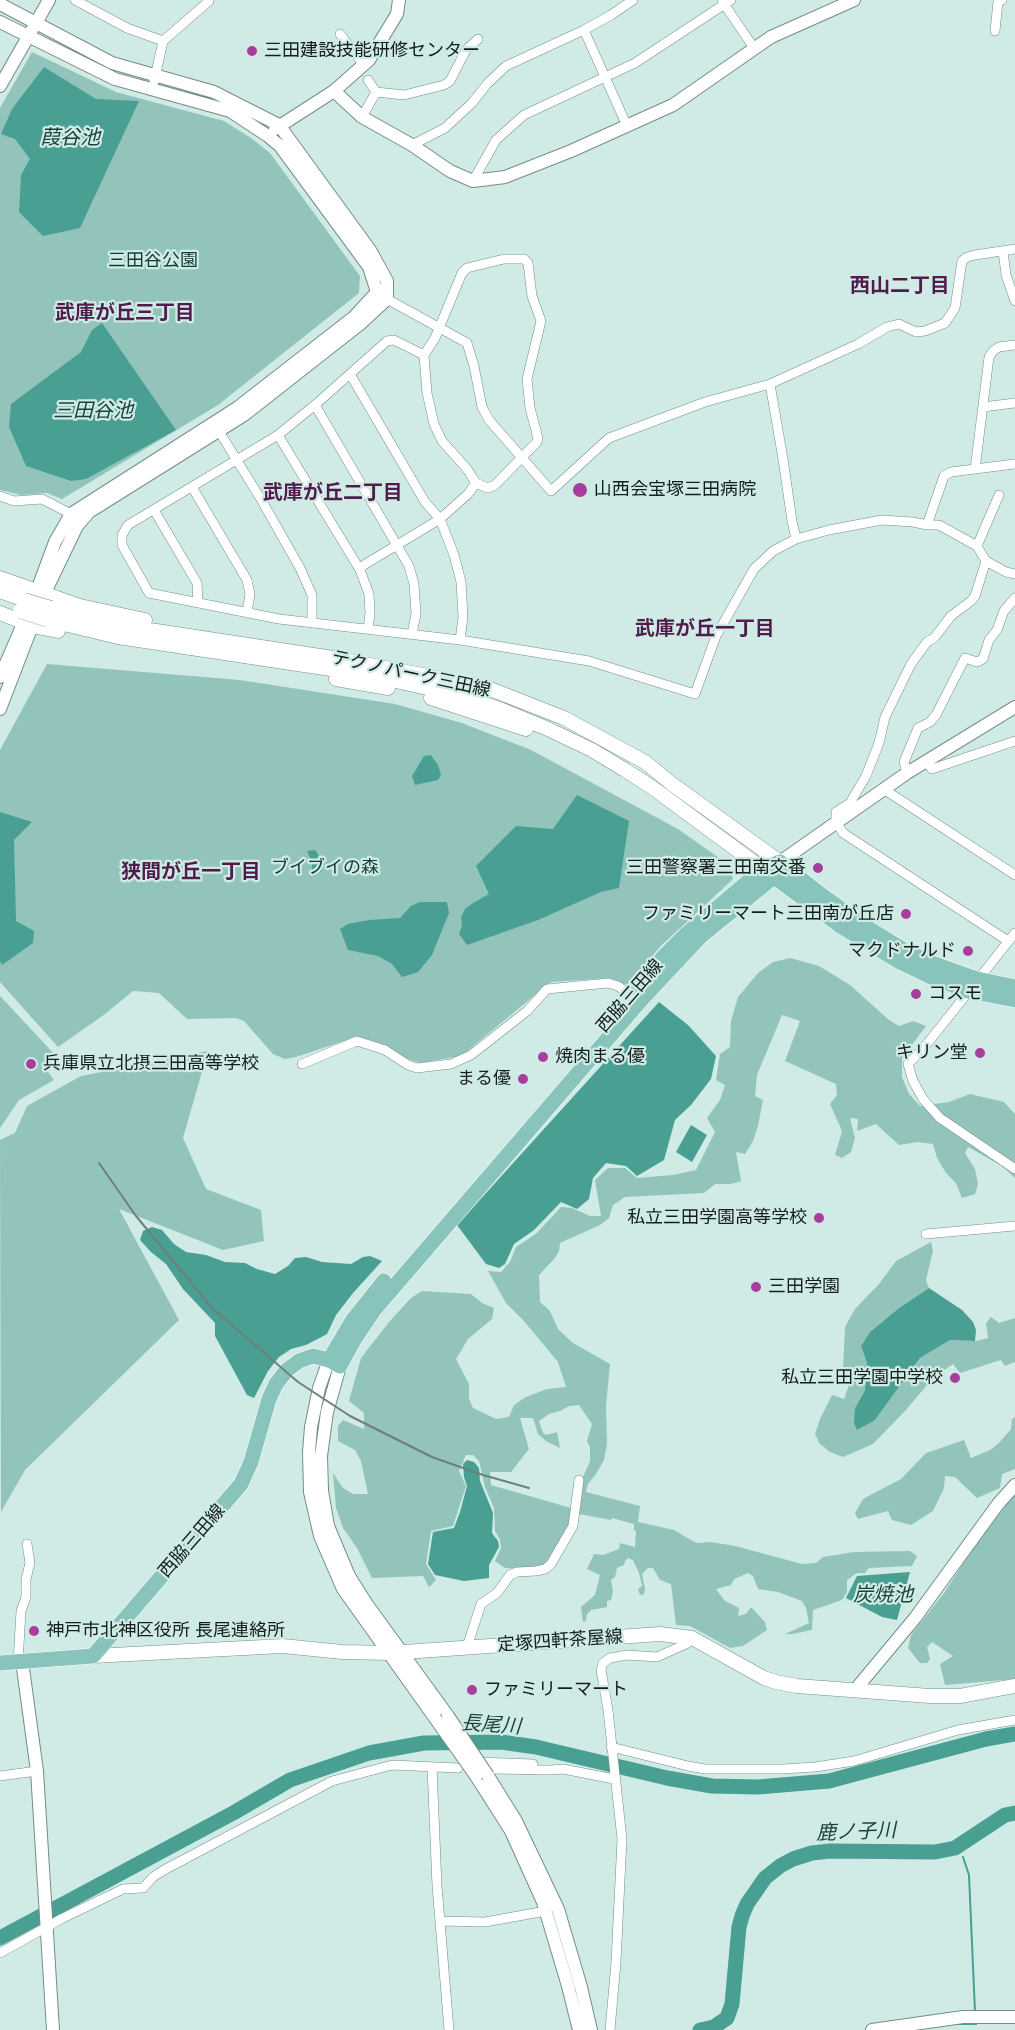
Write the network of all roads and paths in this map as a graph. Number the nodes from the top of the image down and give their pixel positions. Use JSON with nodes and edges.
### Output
{"nodes":[{"id":1,"x":49,"y":0,"type":"edge"},
{"id":2,"x":75,"y":0,"type":"edge"},
{"id":3,"x":207,"y":0,"type":"edge"},
{"id":4,"x":399,"y":0,"type":"edge"},
{"id":5,"x":633,"y":0,"type":"edge"},
{"id":6,"x":854,"y":0,"type":"edge"},
{"id":7,"x":1002,"y":0,"type":"edge"},
{"id":8,"x":725,"y":2,"type":"edge"},
{"id":9,"x":0,"y":4,"type":"edge"},
{"id":10,"x":0,"y":22,"type":"edge"},
{"id":11,"x":36,"y":23,"type":"junction"},
{"id":12,"x":584,"y":30,"type":"junction"},
{"id":13,"x":995,"y":31,"type":"dead end"},
{"id":14,"x":340,"y":34,"type":"dead end"},
{"id":15,"x":28,"y":36,"type":"junction"},
{"id":16,"x":478,"y":39,"type":"dead end"},
{"id":17,"x":164,"y":41,"type":"junction"},
{"id":18,"x":754,"y":48,"type":"junction"},
{"id":19,"x":364,"y":65,"type":"junction"},
{"id":20,"x":156,"y":75,"type":"junction"},
{"id":21,"x":604,"y":77,"type":"junction"},
{"id":22,"x":368,"y":80,"type":"dead end"},
{"id":23,"x":0,"y":86,"type":"edge"},
{"id":24,"x":153,"y":90,"type":"junction"},
{"id":25,"x":334,"y":91,"type":"junction"},
{"id":26,"x":376,"y":92,"type":"junction"},
{"id":27,"x":362,"y":117,"type":"junction"},
{"id":28,"x":279,"y":126,"type":"junction"},
{"id":29,"x":627,"y":126,"type":"junction"},
{"id":30,"x":268,"y":136,"type":"junction"},
{"id":31,"x":411,"y":145,"type":"junction"},
{"id":32,"x":473,"y":181,"type":"junction"},
{"id":33,"x":1015,"y":249,"type":"edge"},
{"id":34,"x":1003,"y":251,"type":"junction"},
{"id":35,"x":387,"y":299,"type":"junction"},
{"id":36,"x":1015,"y":301,"type":"edge"},
{"id":37,"x":439,"y":327,"type":"junction"},
{"id":38,"x":1014,"y":344,"type":"edge"},
{"id":39,"x":424,"y":355,"type":"junction"},
{"id":40,"x":350,"y":374,"type":"junction"},
{"id":41,"x":770,"y":384,"type":"junction"},
{"id":42,"x":1015,"y":403,"type":"edge"},
{"id":43,"x":315,"y":405,"type":"junction"},
{"id":44,"x":983,"y":407,"type":"junction"},
{"id":45,"x":216,"y":427,"type":"junction"},
{"id":46,"x":278,"y":435,"type":"junction"},
{"id":47,"x":523,"y":457,"type":"junction"},
{"id":48,"x":236,"y":460,"type":"junction"},
{"id":49,"x":1015,"y":464,"type":"edge"},
{"id":50,"x":975,"y":469,"type":"junction"},
{"id":51,"x":476,"y":483,"type":"junction"},
{"id":52,"x":192,"y":487,"type":"junction"},
{"id":53,"x":999,"y":495,"type":"dead end"},
{"id":54,"x":0,"y":496,"type":"edge"},
{"id":55,"x":154,"y":510,"type":"junction"},
{"id":56,"x":70,"y":514,"type":"junction"},
{"id":57,"x":440,"y":519,"type":"junction"},
{"id":58,"x":927,"y":525,"type":"junction"},
{"id":59,"x":796,"y":538,"type":"junction"},
{"id":60,"x":399,"y":545,"type":"junction"},
{"id":61,"x":976,"y":546,"type":"junction"},
{"id":62,"x":986,"y":561,"type":"junction"},
{"id":63,"x":358,"y":568,"type":"junction"},
{"id":64,"x":1015,"y":574,"type":"edge"},
{"id":65,"x":0,"y":578,"type":"edge"},
{"id":66,"x":0,"y":591,"type":"edge"},
{"id":67,"x":40,"y":593,"type":"junction"},
{"id":68,"x":1015,"y":598,"type":"edge"},
{"id":69,"x":0,"y":603,"type":"edge"},
{"id":70,"x":198,"y":603,"type":"junction"},
{"id":71,"x":0,"y":613,"type":"edge"},
{"id":72,"x":247,"y":613,"type":"junction"},
{"id":73,"x":49,"y":614,"type":"junction"},
{"id":74,"x":25,"y":615,"type":"junction"},
{"id":75,"x":312,"y":622,"type":"junction"},
{"id":76,"x":368,"y":629,"type":"junction"},
{"id":77,"x":412,"y":634,"type":"junction"},
{"id":78,"x":460,"y":640,"type":"junction"},
{"id":79,"x":0,"y":677,"type":"edge"},
{"id":80,"x":485,"y":687,"type":"junction"},
{"id":81,"x":1015,"y":707,"type":"edge"},
{"id":82,"x":0,"y":709,"type":"edge"},
{"id":83,"x":1015,"y":741,"type":"edge"},
{"id":84,"x":926,"y":761,"type":"junction"},
{"id":85,"x":625,"y":770,"type":"junction"},
{"id":86,"x":907,"y":773,"type":"junction"},
{"id":87,"x":885,"y":790,"type":"junction"},
{"id":88,"x":836,"y":822,"type":"junction"},
{"id":89,"x":780,"y":862,"type":"junction"},
{"id":90,"x":768,"y":873,"type":"junction"},
{"id":91,"x":1015,"y":874,"type":"edge"},
{"id":92,"x":1015,"y":933,"type":"edge"},
{"id":93,"x":1008,"y":941,"type":"junction"},
{"id":94,"x":973,"y":985,"type":"junction"},
{"id":95,"x":1015,"y":987,"type":"edge"},
{"id":96,"x":631,"y":996,"type":"junction"},
{"id":97,"x":1015,"y":1000,"type":"edge"},
{"id":98,"x":302,"y":1064,"type":"dead end"},
{"id":99,"x":1015,"y":1169,"type":"edge"},
{"id":100,"x":1015,"y":1226,"type":"edge"},
{"id":101,"x":926,"y":1234,"type":"dead end"},
{"id":102,"x":335,"y":1363,"type":"junction"},
{"id":103,"x":579,"y":1480,"type":"dead end"},
{"id":104,"x":1015,"y":1485,"type":"edge"},
{"id":105,"x":27,"y":1544,"type":"dead end"},
{"id":106,"x":692,"y":1638,"type":"junction"},
{"id":107,"x":467,"y":1647,"type":"junction"},
{"id":108,"x":396,"y":1653,"type":"junction"},
{"id":109,"x":93,"y":1656,"type":"junction"},
{"id":110,"x":20,"y":1661,"type":"junction"},
{"id":111,"x":0,"y":1663,"type":"edge"},
{"id":112,"x":1015,"y":1686,"type":"edge"},
{"id":113,"x":855,"y":1690,"type":"junction"},
{"id":114,"x":1015,"y":1720,"type":"edge"},
{"id":115,"x":611,"y":1747,"type":"junction"},
{"id":116,"x":468,"y":1764,"type":"junction"},
{"id":117,"x":392,"y":1765,"type":"junction"},
{"id":118,"x":432,"y":1767,"type":"junction"},
{"id":119,"x":563,"y":1769,"type":"junction"},
{"id":120,"x":37,"y":1771,"type":"junction"},
{"id":121,"x":486,"y":1774,"type":"junction"},
{"id":122,"x":0,"y":1776,"type":"edge"},
{"id":123,"x":614,"y":1779,"type":"junction"},
{"id":124,"x":546,"y":1911,"type":"junction"},
{"id":125,"x":440,"y":1921,"type":"junction"},
{"id":126,"x":46,"y":1927,"type":"junction"},
{"id":127,"x":0,"y":1953,"type":"edge"},
{"id":128,"x":1015,"y":2017,"type":"edge"},
{"id":129,"x":610,"y":2029,"type":"edge"},
{"id":130,"x":53,"y":2030,"type":"edge"},
{"id":131,"x":449,"y":2030,"type":"edge"},
{"id":132,"x":579,"y":2030,"type":"edge"},
{"id":133,"x":591,"y":2030,"type":"edge"},
{"id":134,"x":874,"y":2030,"type":"edge"}],
"edges":[{"from":1,"to":11,"type":"street"},
{"from":2,"to":17,"type":"street"},
{"from":3,"to":17,"type":"street"},
{"from":4,"to":19,"type":"street"},
{"from":5,"to":12,"type":"street"},
{"from":6,"to":18,"type":"street"},
{"from":7,"to":13,"type":"street"},
{"from":8,"to":18,"type":"street"},
{"from":8,"to":21,"type":"street"},
{"from":9,"to":11,"type":"street"},
{"from":10,"to":15,"type":"street"},
{"from":11,"to":15,"type":"street"},
{"from":11,"to":20,"type":"street"},
{"from":12,"to":21,"type":"street"},
{"from":12,"to":31,"type":"street"},
{"from":14,"to":19,"type":"street"},
{"from":15,"to":23,"type":"street"},
{"from":15,"to":24,"type":"street"},
{"from":16,"to":26,"type":"street"},
{"from":17,"to":20,"type":"street"},
{"from":18,"to":29,"type":"street"},
{"from":19,"to":25,"type":"street"},
{"from":20,"to":24,"type":"street"},
{"from":20,"to":28,"type":"street"},
{"from":21,"to":29,"type":"street"},
{"from":21,"to":32,"type":"street"},
{"from":22,"to":26,"type":"street"},
{"from":24,"to":30,"type":"street"},
{"from":25,"to":27,"type":"street"},
{"from":25,"to":28,"type":"street"},
{"from":26,"to":27,"type":"street"},
{"from":27,"to":31,"type":"street"},
{"from":28,"to":30,"type":"street"},
{"from":28,"to":35,"type":"street"},
{"from":29,"to":32,"type":"street"},
{"from":30,"to":45,"type":"street"},
{"from":31,"to":32,"type":"street"},
{"from":33,"to":34,"type":"street"},
{"from":34,"to":36,"type":"street"},
{"from":34,"to":41,"type":"street"},
{"from":35,"to":37,"type":"street"},
{"from":35,"to":45,"type":"street"},
{"from":37,"to":39,"type":"street"},
{"from":37,"to":47,"type":"street"},
{"from":37,"to":47,"type":"street"},
{"from":38,"to":44,"type":"street"},
{"from":39,"to":40,"type":"street"},
{"from":39,"to":51,"type":"street"},
{"from":40,"to":43,"type":"street"},
{"from":40,"to":57,"type":"street"},
{"from":41,"to":47,"type":"street"},
{"from":41,"to":59,"type":"street"},
{"from":42,"to":44,"type":"street"},
{"from":43,"to":46,"type":"street"},
{"from":43,"to":60,"type":"street"},
{"from":44,"to":50,"type":"street"},
{"from":45,"to":48,"type":"street"},
{"from":45,"to":56,"type":"street"},
{"from":45,"to":67,"type":"street"},
{"from":46,"to":48,"type":"street"},
{"from":46,"to":63,"type":"street"},
{"from":47,"to":51,"type":"street"},
{"from":48,"to":52,"type":"street"},
{"from":48,"to":75,"type":"street"},
{"from":49,"to":50,"type":"street"},
{"from":50,"to":58,"type":"street"},
{"from":51,"to":57,"type":"street"},
{"from":52,"to":55,"type":"street"},
{"from":52,"to":72,"type":"street"},
{"from":53,"to":61,"type":"street"},
{"from":54,"to":56,"type":"street"},
{"from":55,"to":70,"type":"street"},
{"from":55,"to":70,"type":"street"},
{"from":56,"to":67,"type":"street"},
{"from":57,"to":60,"type":"street"},
{"from":57,"to":78,"type":"street"},
{"from":58,"to":59,"type":"street"},
{"from":58,"to":61,"type":"street"},
{"from":59,"to":78,"type":"street"},
{"from":60,"to":63,"type":"street"},
{"from":60,"to":77,"type":"street"},
{"from":61,"to":62,"type":"street"},
{"from":62,"to":64,"type":"street"},
{"from":62,"to":88,"type":"street"},
{"from":63,"to":76,"type":"street"},
{"from":65,"to":67,"type":"main road"},
{"from":66,"to":74,"type":"main road","name":"テクノパーク三田線"},
{"from":67,"to":74,"type":"street"},
{"from":67,"to":80,"type":"main road"},
{"from":68,"to":86,"type":"street"},
{"from":69,"to":74,"type":"main road","name":"テクノパーク三田線"},
{"from":70,"to":72,"type":"street"},
{"from":71,"to":74,"type":"main road"},
{"from":72,"to":75,"type":"street"},
{"from":73,"to":74,"type":"main road","name":"テクノパーク三田線","bridge":true},
{"from":73,"to":80,"type":"main road","name":"テクノパーク三田線"},
{"from":73,"to":85,"type":"main road","name":"テクノパーク三田線"},
{"from":74,"to":79,"type":"street"},
{"from":74,"to":82,"type":"street"},
{"from":74,"to":85,"type":"main road"},
{"from":75,"to":76,"type":"street"},
{"from":76,"to":77,"type":"street"},
{"from":77,"to":78,"type":"street"},
{"from":80,"to":89,"type":"main road","name":"テクノパーク三田線"},
{"from":81,"to":84,"type":"street"},
{"from":83,"to":84,"type":"street"},
{"from":84,"to":86,"type":"street"},
{"from":85,"to":90,"type":"main road","name":"テクノパーク三田線"},
{"from":86,"to":87,"type":"street"},
{"from":87,"to":88,"type":"street"},
{"from":87,"to":91,"type":"street"},
{"from":88,"to":89,"type":"street"},
{"from":88,"to":93,"type":"street"},
{"from":89,"to":90,"type":"main road","name":"西脇三田線"},
{"from":89,"to":94,"type":"main road"},
{"from":90,"to":94,"type":"main road"},
{"from":90,"to":96,"type":"main road","name":"西脇三田線"},
{"from":90,"to":102,"type":"main road","name":"西脇三田線"},
{"from":92,"to":93,"type":"street"},
{"from":93,"to":94,"type":"street"},
{"from":94,"to":95,"type":"main road"},
{"from":94,"to":97,"type":"main road"},
{"from":94,"to":99,"type":"street"},
{"from":96,"to":98,"type":"street"},
{"from":96,"to":102,"type":"main road","name":"西脇三田線"},
{"from":100,"to":101,"type":"street"},
{"from":102,"to":108,"type":"street"},
{"from":102,"to":109,"type":"main road","name":"西脇三田線"},
{"from":103,"to":107,"type":"street"},
{"from":104,"to":113,"type":"street"},
{"from":105,"to":110,"type":"street"},
{"from":106,"to":107,"type":"main road","name":"定塚四軒茶屋線"},
{"from":106,"to":113,"type":"main road","name":"定塚四軒茶屋線"},
{"from":106,"to":115,"type":"street"},
{"from":107,"to":108,"type":"main road","name":"定塚四軒茶屋線"},
{"from":108,"to":109,"type":"main road","name":"定塚四軒茶屋線"},
{"from":108,"to":116,"type":"street","bridge":true},
{"from":108,"to":116,"type":"street","bridge":true},
{"from":109,"to":110,"type":"main road"},
{"from":110,"to":111,"type":"main road"},
{"from":110,"to":120,"type":"street"},
{"from":112,"to":113,"type":"main road","name":"定塚四軒茶屋線"},
{"from":114,"to":115,"type":"street"},
{"from":115,"to":123,"type":"street"},
{"from":116,"to":117,"type":"street"},
{"from":116,"to":118,"type":"street"},
{"from":116,"to":119,"type":"street"},
{"from":116,"to":121,"type":"street","bridge":true},
{"from":117,"to":118,"type":"street"},
{"from":117,"to":126,"type":"street"},
{"from":118,"to":125,"type":"street"},
{"from":119,"to":121,"type":"street"},
{"from":119,"to":123,"type":"street"},
{"from":120,"to":122,"type":"street"},
{"from":120,"to":126,"type":"street"},
{"from":121,"to":124,"type":"street"},
{"from":121,"to":133,"type":"street"},
{"from":123,"to":129,"type":"street"},
{"from":124,"to":125,"type":"street"},
{"from":124,"to":132,"type":"street"},
{"from":125,"to":131,"type":"street"},
{"from":126,"to":127,"type":"street"},
{"from":126,"to":130,"type":"street"},
{"from":128,"to":134,"type":"street"}]}
